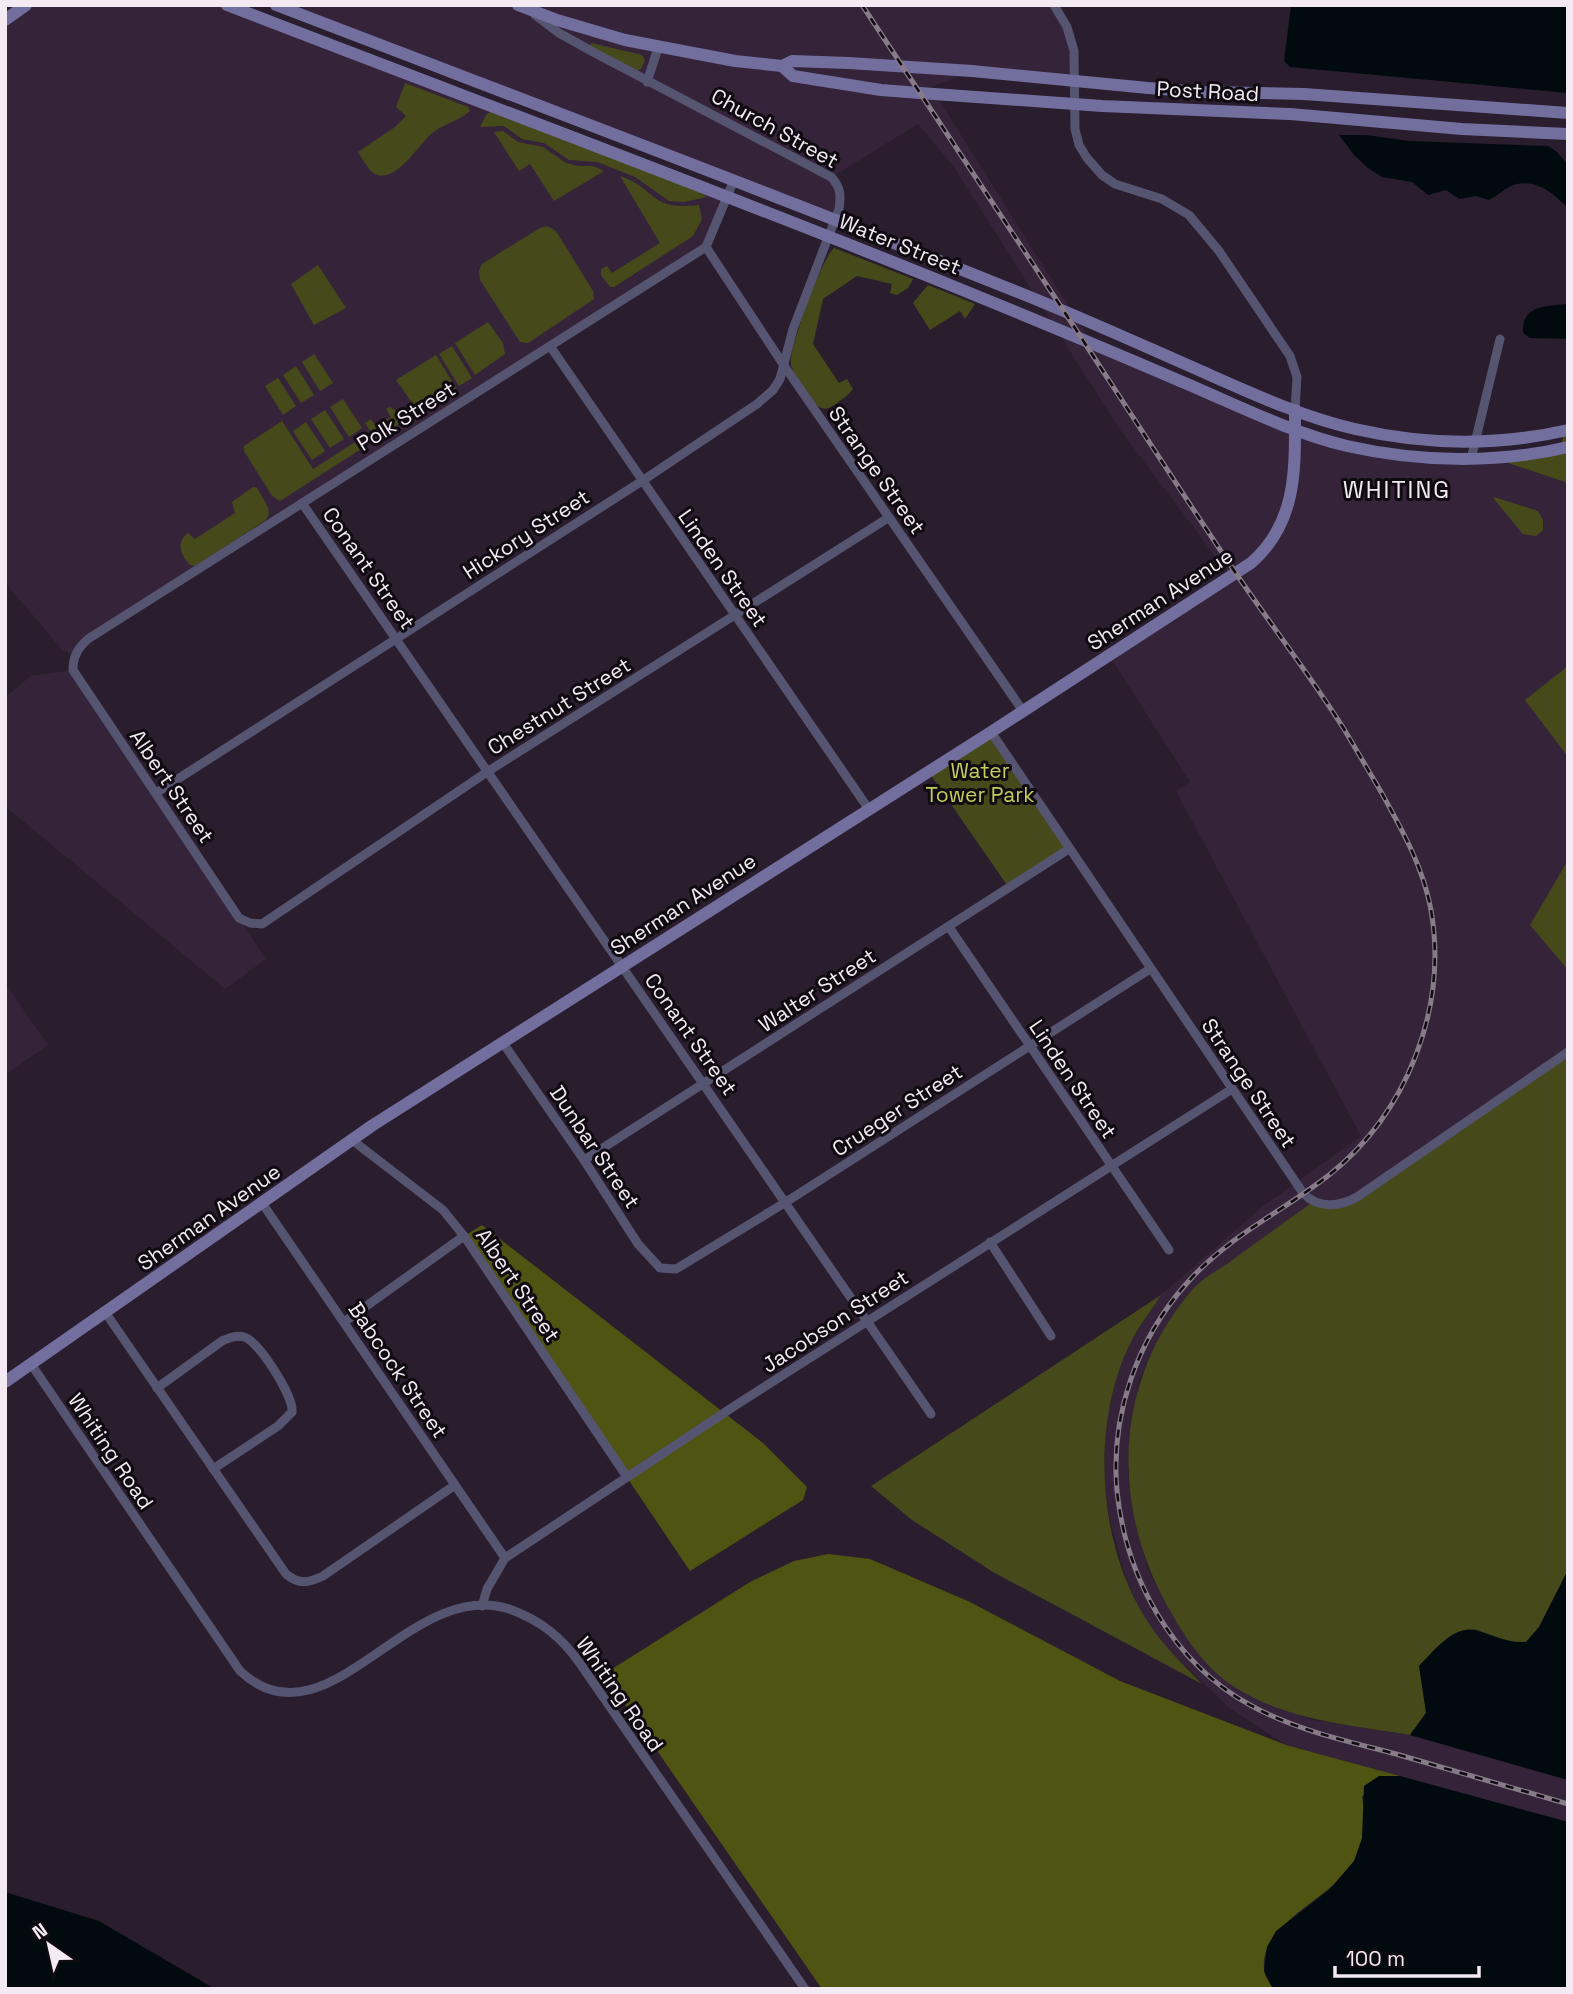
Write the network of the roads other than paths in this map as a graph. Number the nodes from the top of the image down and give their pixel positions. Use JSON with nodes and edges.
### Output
{"nodes":[{"id":1,"x":26,"y":5,"type":"edge"},
{"id":2,"x":226,"y":5,"type":"edge"},
{"id":3,"x":276,"y":5,"type":"edge"},
{"id":4,"x":1059,"y":7,"type":"edge"},
{"id":5,"x":523,"y":8,"type":"edge"},
{"id":6,"x":5,"y":20,"type":"edge"},
{"id":7,"x":658,"y":48,"type":"junction"},
{"id":8,"x":782,"y":66,"type":"junction"},
{"id":9,"x":647,"y":82,"type":"junction"},
{"id":10,"x":1074,"y":82,"type":"junction"},
{"id":11,"x":1074,"y":103,"type":"junction"},
{"id":12,"x":1568,"y":113,"type":"edge"},
{"id":13,"x":1568,"y":134,"type":"edge"},
{"id":14,"x":734,"y":180,"type":"junction"},
{"id":15,"x":727,"y":197,"type":"junction"},
{"id":16,"x":835,"y":219,"type":"junction"},
{"id":17,"x":829,"y":236,"type":"junction"},
{"id":18,"x":706,"y":247,"type":"junction"},
{"id":19,"x":1500,"y":339,"type":"dead end"},
{"id":20,"x":550,"y":346,"type":"junction"},
{"id":21,"x":785,"y":367,"type":"junction"},
{"id":22,"x":1296,"y":410,"type":"junction"},
{"id":23,"x":1295,"y":430,"type":"junction"},
{"id":24,"x":1568,"y":430,"type":"edge"},
{"id":25,"x":1475,"y":442,"type":"junction"},
{"id":26,"x":1564,"y":448,"type":"edge"},
{"id":27,"x":1471,"y":459,"type":"junction"},
{"id":28,"x":642,"y":481,"type":"junction"},
{"id":29,"x":302,"y":503,"type":"junction"},
{"id":30,"x":888,"y":518,"type":"junction"},
{"id":31,"x":735,"y":616,"type":"junction"},
{"id":32,"x":397,"y":638,"type":"junction"},
{"id":33,"x":73,"y":663,"type":"joint"},
{"id":34,"x":1023,"y":711,"type":"junction"},
{"id":35,"x":990,"y":732,"type":"junction"},
{"id":36,"x":487,"y":772,"type":"junction"},
{"id":37,"x":156,"y":793,"type":"junction"},
{"id":38,"x":868,"y":808,"type":"junction"},
{"id":39,"x":1069,"y":849,"type":"junction"},
{"id":40,"x":250,"y":923,"type":"joint"},
{"id":41,"x":949,"y":927,"type":"junction"},
{"id":42,"x":623,"y":966,"type":"junction"},
{"id":43,"x":1150,"y":969,"type":"junction"},
{"id":44,"x":503,"y":1043,"type":"junction"},
{"id":45,"x":1029,"y":1045,"type":"junction"},
{"id":46,"x":1568,"y":1052,"type":"edge"},
{"id":47,"x":705,"y":1083,"type":"junction"},
{"id":48,"x":1232,"y":1089,"type":"junction"},
{"id":49,"x":352,"y":1140,"type":"junction"},
{"id":50,"x":584,"y":1160,"type":"junction"},
{"id":51,"x":1111,"y":1165,"type":"junction"},
{"id":52,"x":786,"y":1202,"type":"junction"},
{"id":53,"x":262,"y":1203,"type":"junction"},
{"id":54,"x":464,"y":1236,"type":"junction"},
{"id":55,"x":990,"y":1242,"type":"junction"},
{"id":56,"x":1169,"y":1250,"type":"dead end"},
{"id":57,"x":660,"y":1268,"type":"joint"},
{"id":58,"x":105,"y":1312,"type":"junction"},
{"id":59,"x":868,"y":1321,"type":"junction"},
{"id":60,"x":344,"y":1322,"type":"junction"},
{"id":61,"x":1051,"y":1336,"type":"dead end"},
{"id":62,"x":31,"y":1364,"type":"junction"},
{"id":63,"x":5,"y":1382,"type":"edge"},
{"id":64,"x":157,"y":1388,"type":"junction"},
{"id":65,"x":931,"y":1414,"type":"dead end"},
{"id":66,"x":213,"y":1469,"type":"junction"},
{"id":67,"x":627,"y":1477,"type":"junction"},
{"id":68,"x":455,"y":1485,"type":"junction"},
{"id":69,"x":505,"y":1558,"type":"junction"},
{"id":70,"x":482,"y":1606,"type":"junction"},
{"id":71,"x":805,"y":1989,"type":"edge"}],
"edges":[{"from":1,"to":6,"type":"main road"},
{"from":2,"to":15,"type":"main road","name":"Water Street"},
{"from":3,"to":14,"type":"main road","name":"Water Street"},
{"from":4,"to":10,"type":"street"},
{"from":5,"to":7,"type":"main road"},
{"from":5,"to":9,"type":"street","name":"Church Street"},
{"from":7,"to":8,"type":"main road"},
{"from":7,"to":9,"type":"street"},
{"from":8,"to":10,"type":"main road","name":"Post Road"},
{"from":8,"to":11,"type":"main road","name":"Post Road"},
{"from":9,"to":16,"type":"street","name":"Church Street"},
{"from":10,"to":11,"type":"street"},
{"from":10,"to":12,"type":"main road","name":"Post Road"},
{"from":11,"to":13,"type":"main road","name":"Post Road"},
{"from":11,"to":22,"type":"street"},
{"from":14,"to":15,"type":"street"},
{"from":14,"to":16,"type":"main road","name":"Water Street"},
{"from":15,"to":17,"type":"main road","name":"Water Street"},
{"from":15,"to":18,"type":"street"},
{"from":16,"to":17,"type":"street","name":"Church Street"},
{"from":16,"to":22,"type":"main road","name":"Water Street"},
{"from":17,"to":21,"type":"street","name":"Hickory Street"},
{"from":17,"to":23,"type":"main road","name":"Water Street"},
{"from":18,"to":20,"type":"street","name":"Polk Street"},
{"from":18,"to":21,"type":"street","name":"Strange Street"},
{"from":19,"to":25,"type":"street"},
{"from":20,"to":28,"type":"street","name":"Linden Street"},
{"from":20,"to":29,"type":"street","name":"Polk Street"},
{"from":21,"to":28,"type":"street","name":"Hickory Street"},
{"from":21,"to":30,"type":"street","name":"Strange Street"},
{"from":22,"to":23,"type":"main road","name":"Sherman Avenue"},
{"from":22,"to":25,"type":"main road","name":"Water Street"},
{"from":23,"to":27,"type":"main road","name":"Water Street"},
{"from":23,"to":34,"type":"main road","name":"Sherman Avenue"},
{"from":24,"to":25,"type":"main road","name":"Water Street"},
{"from":25,"to":27,"type":"street"},
{"from":26,"to":27,"type":"main road","name":"Water Street"},
{"from":28,"to":31,"type":"street","name":"Linden Street"},
{"from":28,"to":32,"type":"street","name":"Hickory Street"},
{"from":29,"to":32,"type":"street","name":"Conant Street"},
{"from":29,"to":33,"type":"street","name":"Polk Street"},
{"from":30,"to":31,"type":"street","name":"Chestnut Street"},
{"from":30,"to":34,"type":"street","name":"Strange Street"},
{"from":31,"to":36,"type":"street","name":"Chestnut Street"},
{"from":31,"to":38,"type":"street","name":"Linden Street"},
{"from":32,"to":36,"type":"street","name":"Conant Street"},
{"from":32,"to":37,"type":"street","name":"Hickory Street"},
{"from":33,"to":37,"type":"street","name":"Albert Street"},
{"from":34,"to":35,"type":"main road","name":"Sherman Avenue"},
{"from":35,"to":38,"type":"main road","name":"Sherman Avenue"},
{"from":35,"to":39,"type":"street","name":"Strange Street"},
{"from":36,"to":40,"type":"street","name":"Chestnut Street"},
{"from":36,"to":42,"type":"street","name":"Conant Street"},
{"from":37,"to":40,"type":"street","name":"Albert Street"},
{"from":38,"to":42,"type":"main road","name":"Sherman Avenue"},
{"from":39,"to":41,"type":"street","name":"Walter Street"},
{"from":39,"to":43,"type":"street","name":"Strange Street"},
{"from":41,"to":45,"type":"street","name":"Linden Street"},
{"from":41,"to":47,"type":"street","name":"Walter Street"},
{"from":42,"to":44,"type":"main road","name":"Sherman Avenue"},
{"from":42,"to":47,"type":"street","name":"Conant Street"},
{"from":43,"to":45,"type":"street","name":"Crueger Street"},
{"from":43,"to":48,"type":"street","name":"Strange Street"},
{"from":44,"to":49,"type":"main road","name":"Sherman Avenue"},
{"from":44,"to":50,"type":"street","name":"Dunbar Street"},
{"from":45,"to":51,"type":"street","name":"Linden Street"},
{"from":45,"to":52,"type":"street","name":"Crueger Street"},
{"from":46,"to":48,"type":"street","name":"Strange Street"},
{"from":47,"to":50,"type":"street","name":"Walter Street"},
{"from":47,"to":52,"type":"street","name":"Conant Street"},
{"from":48,"to":51,"type":"street","name":"Jacobson Street"},
{"from":49,"to":53,"type":"main road","name":"Sherman Avenue"},
{"from":49,"to":54,"type":"street","name":"Albert Street"},
{"from":50,"to":57,"type":"street","name":"Dunbar Street"},
{"from":51,"to":55,"type":"street","name":"Jacobson Street"},
{"from":51,"to":56,"type":"street","name":"Linden Street"},
{"from":52,"to":57,"type":"street","name":"Crueger Street"},
{"from":52,"to":59,"type":"street","name":"Conant Street"},
{"from":53,"to":58,"type":"main road","name":"Sherman Avenue"},
{"from":53,"to":60,"type":"street","name":"Babcock Street"},
{"from":54,"to":60,"type":"street"},
{"from":54,"to":67,"type":"street","name":"Albert Street"},
{"from":55,"to":59,"type":"street","name":"Jacobson Street"},
{"from":55,"to":61,"type":"street"},
{"from":58,"to":62,"type":"main road","name":"Sherman Avenue"},
{"from":58,"to":64,"type":"street"},
{"from":59,"to":65,"type":"street","name":"Conant Street"},
{"from":59,"to":67,"type":"street","name":"Jacobson Street"},
{"from":60,"to":68,"type":"street","name":"Babcock Street"},
{"from":62,"to":63,"type":"main road","name":"Sherman Avenue"},
{"from":62,"to":70,"type":"street","name":"Whiting Road"},
{"from":64,"to":66,"type":"street"},
{"from":64,"to":66,"type":"street"},
{"from":66,"to":68,"type":"street"},
{"from":67,"to":69,"type":"street","name":"Jacobson Street"},
{"from":68,"to":69,"type":"street","name":"Babcock Street"},
{"from":69,"to":70,"type":"street","name":"Jacobson Street"},
{"from":70,"to":71,"type":"street","name":"Whiting Road"}]}
